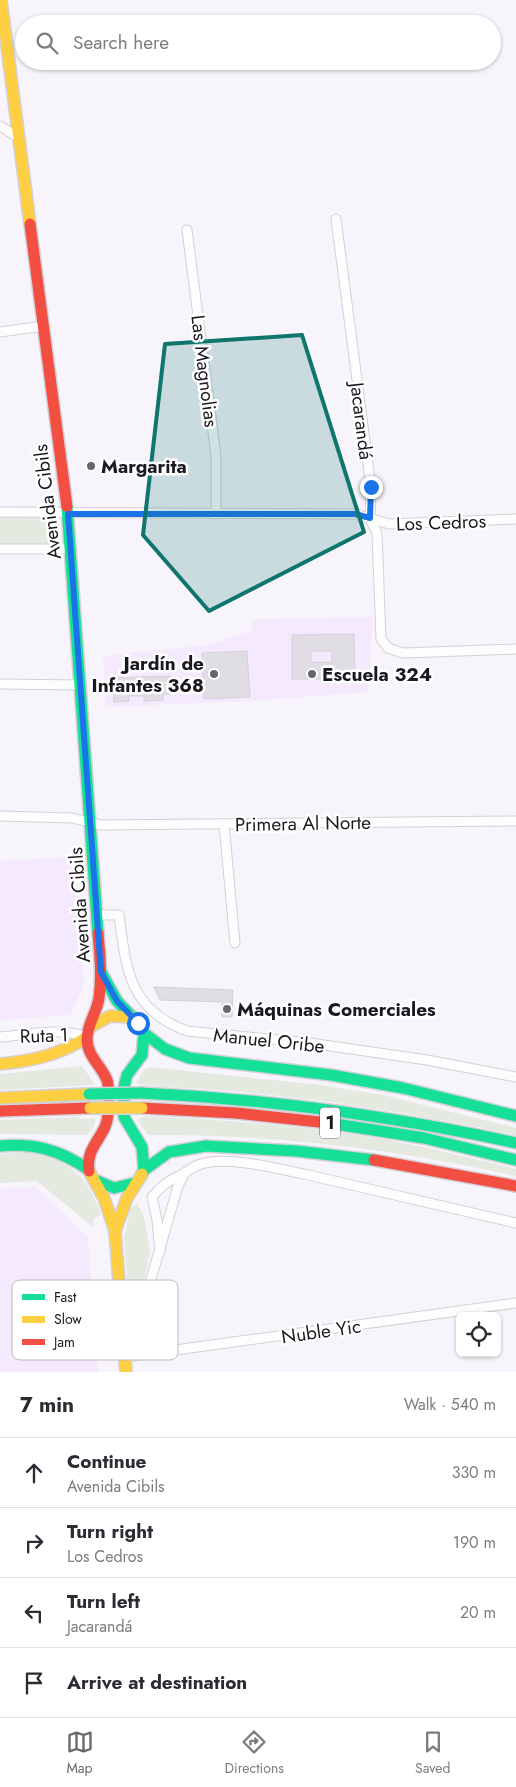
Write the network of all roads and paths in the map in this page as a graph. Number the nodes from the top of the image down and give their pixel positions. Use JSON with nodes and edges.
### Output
{"nodes":[{"id":1,"x":1,"y":0,"type":"edge"},
{"id":2,"x":0,"y":126,"type":"edge"},
{"id":3,"x":19,"y":138,"type":"junction"},
{"id":4,"x":336,"y":219,"type":"dead end"},
{"id":5,"x":187,"y":230,"type":"dead end"},
{"id":6,"x":43,"y":326,"type":"junction"},
{"id":7,"x":0,"y":332,"type":"edge"},
{"id":8,"x":0,"y":512,"type":"edge"},
{"id":9,"x":68,"y":514,"type":"junction"},
{"id":10,"x":216,"y":514,"type":"junction"},
{"id":11,"x":370,"y":518,"type":"junction"},
{"id":12,"x":516,"y":519,"type":"edge"},
{"id":13,"x":0,"y":549,"type":"edge"},
{"id":14,"x":71,"y":549,"type":"junction"},
{"id":15,"x":516,"y":649,"type":"edge"},
{"id":16,"x":0,"y":684,"type":"edge"},
{"id":17,"x":81,"y":686,"type":"junction"},
{"id":18,"x":0,"y":816,"type":"edge"},
{"id":19,"x":516,"y":821,"type":"edge"},
{"id":20,"x":91,"y":822,"type":"junction"},
{"id":21,"x":224,"y":824,"type":"junction"},
{"id":22,"x":97,"y":915,"type":"junction"},
{"id":23,"x":235,"y":943,"type":"dead end"},
{"id":24,"x":101,"y":972,"type":"junction"},
{"id":25,"x":131,"y":1017,"type":"junction"},
{"id":26,"x":92,"y":1026,"type":"junction"},
{"id":27,"x":144,"y":1033,"type":"junction"},
{"id":28,"x":0,"y":1037,"type":"edge"},
{"id":29,"x":87,"y":1037,"type":"junction"},
{"id":30,"x":0,"y":1064,"type":"edge"},
{"id":31,"x":516,"y":1077,"type":"edge"},
{"id":32,"x":0,"y":1098,"type":"edge"},
{"id":33,"x":0,"y":1111,"type":"edge"},
{"id":34,"x":516,"y":1116,"type":"edge"},
{"id":35,"x":516,"y":1143,"type":"edge"},
{"id":36,"x":0,"y":1146,"type":"edge"},
{"id":37,"x":516,"y":1160,"type":"edge"},
{"id":38,"x":144,"y":1170,"type":"junction"},
{"id":39,"x":184,"y":1174,"type":"junction"},
{"id":40,"x":92,"y":1175,"type":"junction"},
{"id":41,"x":136,"y":1183,"type":"junction"},
{"id":42,"x":516,"y":1186,"type":"edge"},
{"id":43,"x":516,"y":1223,"type":"edge"},
{"id":44,"x":115,"y":1231,"type":"junction"},
{"id":45,"x":160,"y":1252,"type":"junction"},
{"id":46,"x":119,"y":1280,"type":"edge"},
{"id":47,"x":151,"y":1280,"type":"edge"},
{"id":48,"x":516,"y":1302,"type":"edge"},
{"id":49,"x":178,"y":1350,"type":"edge"}],
"edges":[{"from":1,"to":3,"type":"main road","name":"Avenida Cibils"},
{"from":2,"to":3,"type":"street"},
{"from":3,"to":6,"type":"main road","name":"Avenida Cibils"},
{"from":4,"to":11,"type":"street","name":"Jacarandá"},
{"from":5,"to":10,"type":"street","name":"Las Magnolias"},
{"from":6,"to":7,"type":"street"},
{"from":6,"to":9,"type":"main road","name":"Avenida Cibils"},
{"from":8,"to":9,"type":"street","name":"Los Cedros"},
{"from":9,"to":10,"type":"street","name":"Los Cedros"},
{"from":9,"to":14,"type":"main road","name":"Avenida Cibils"},
{"from":10,"to":11,"type":"street","name":"Los Cedros"},
{"from":11,"to":12,"type":"street","name":"Los Cedros"},
{"from":11,"to":15,"type":"street","name":"Jacarandá"},
{"from":13,"to":14,"type":"street"},
{"from":14,"to":17,"type":"main road","name":"Avenida Cibils"},
{"from":16,"to":17,"type":"street"},
{"from":17,"to":20,"type":"main road","name":"Avenida Cibils"},
{"from":18,"to":20,"type":"street","name":"Primera Al Norte"},
{"from":19,"to":21,"type":"street","name":"Primera Al Norte"},
{"from":20,"to":21,"type":"street","name":"Primera Al Norte"},
{"from":20,"to":22,"type":"main road","name":"Avenida Cibils"},
{"from":21,"to":23,"type":"street"},
{"from":22,"to":24,"type":"main road","name":"Avenida Cibils"},
{"from":22,"to":31,"type":"street","name":"Manuel Oribe"},
{"from":24,"to":25,"type":"main road","name":"Avenida Cibils"},
{"from":24,"to":26,"type":"main road","name":"Avenida Cibils"},
{"from":25,"to":26,"type":"main road"},
{"from":25,"to":27,"type":"main road","name":"Avenida Cibils"},
{"from":26,"to":29,"type":"main road","name":"Avenida Cibils"},
{"from":27,"to":34,"type":"main road","name":"Avenida Cibils"},
{"from":27,"to":38,"type":"main road"},
{"from":28,"to":29,"type":"street","name":"Ruta 1"},
{"from":29,"to":30,"type":"main road"},
{"from":29,"to":40,"type":"main road"},
{"from":32,"to":35,"type":"main road","number":"1","bridge":true},
{"from":33,"to":37,"type":"main road","number":"1","bridge":true},
{"from":36,"to":40,"type":"main road"},
{"from":38,"to":41,"type":"main road"},
{"from":38,"to":42,"type":"main road"},
{"from":39,"to":43,"type":"street"},
{"from":39,"to":45,"type":"street"},
{"from":39,"to":45,"type":"street"},
{"from":40,"to":41,"type":"main road"},
{"from":40,"to":44,"type":"main road"},
{"from":41,"to":44,"type":"main road"},
{"from":44,"to":46,"type":"main road"},
{"from":45,"to":47,"type":"street"},
{"from":48,"to":49,"type":"street","name":"Nuble Yic"}]}
